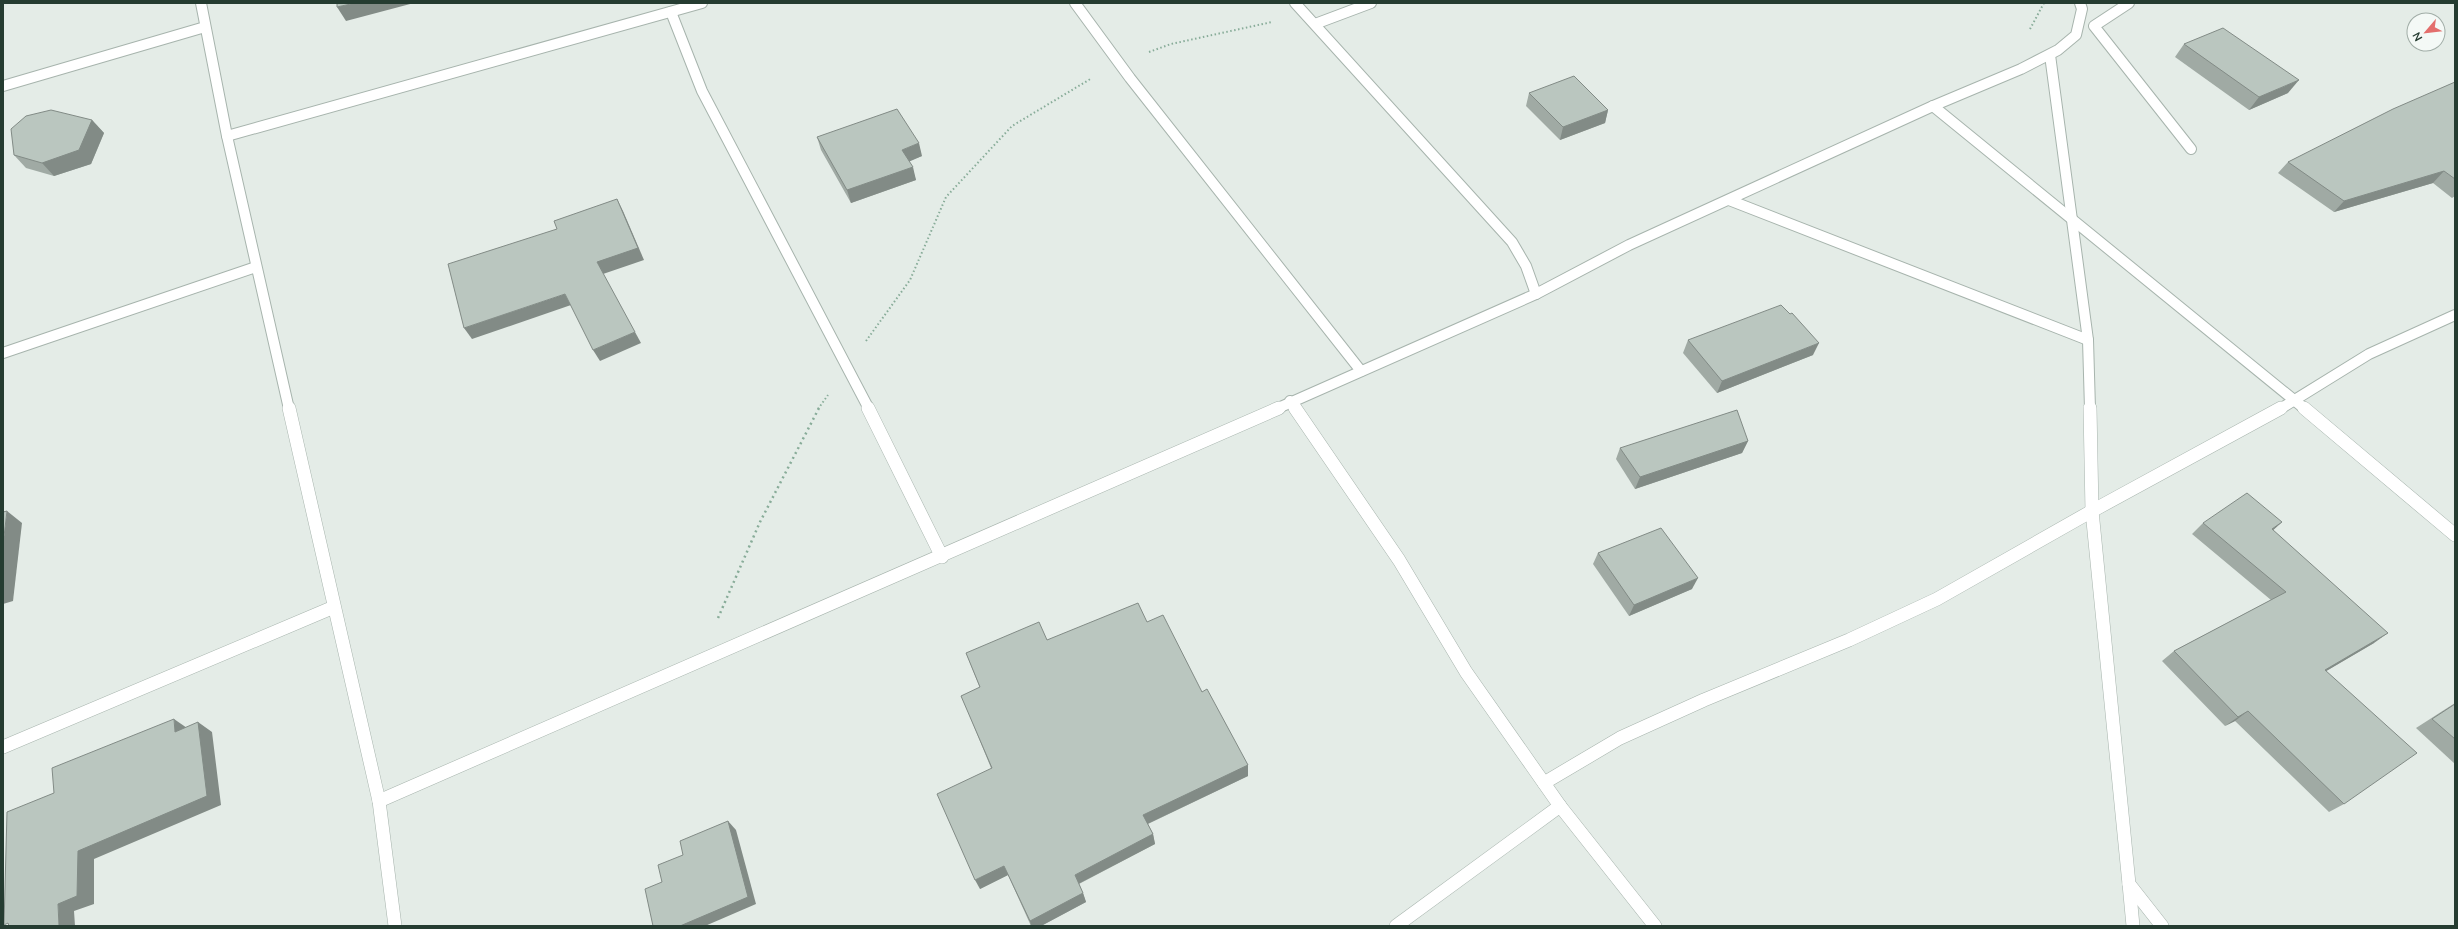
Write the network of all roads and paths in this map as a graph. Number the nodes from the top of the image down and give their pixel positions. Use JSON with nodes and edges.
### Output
{"nodes":[{"id":1,"x":201,"y":3,"type":"edge"},
{"id":2,"x":702,"y":3,"type":"edge"},
{"id":3,"x":1075,"y":3,"type":"edge"},
{"id":4,"x":1294,"y":3,"type":"edge"},
{"id":5,"x":1372,"y":3,"type":"edge"},
{"id":6,"x":2080,"y":3,"type":"edge"},
{"id":7,"x":2129,"y":3,"type":"edge"},
{"id":8,"x":671,"y":12,"type":"junction"},
{"id":9,"x":1315,"y":24,"type":"junction"},
{"id":10,"x":205,"y":27,"type":"junction"},
{"id":11,"x":2050,"y":55,"type":"junction"},
{"id":12,"x":1120,"y":64,"type":"junction"},
{"id":13,"x":3,"y":86,"type":"edge"},
{"id":14,"x":1933,"y":106,"type":"junction"},
{"id":15,"x":227,"y":136,"type":"junction"},
{"id":16,"x":2191,"y":149,"type":"dead end"},
{"id":17,"x":1729,"y":200,"type":"junction"},
{"id":18,"x":2074,"y":221,"type":"junction"},
{"id":19,"x":256,"y":267,"type":"junction"},
{"id":20,"x":1536,"y":294,"type":"junction"},
{"id":21,"x":2455,"y":315,"type":"edge"},
{"id":22,"x":2088,"y":340,"type":"junction"},
{"id":23,"x":3,"y":353,"type":"edge"},
{"id":24,"x":847,"y":368,"type":"junction"},
{"id":25,"x":1361,"y":371,"type":"junction"},
{"id":26,"x":1290,"y":401,"type":"junction"},
{"id":27,"x":2295,"y":401,"type":"junction"},
{"id":28,"x":2092,"y":511,"type":"junction"},
{"id":29,"x":2455,"y":535,"type":"edge"},
{"id":30,"x":942,"y":557,"type":"junction"},
{"id":31,"x":334,"y":607,"type":"junction"},
{"id":32,"x":698,"y":663,"type":"junction"},
{"id":33,"x":3,"y":747,"type":"edge"},
{"id":34,"x":1544,"y":783,"type":"junction"},
{"id":35,"x":379,"y":801,"type":"junction"},
{"id":36,"x":1560,"y":806,"type":"junction"},
{"id":37,"x":2129,"y":884,"type":"junction"},
{"id":38,"x":395,"y":926,"type":"edge"},
{"id":39,"x":1396,"y":926,"type":"edge"},
{"id":40,"x":1655,"y":926,"type":"edge"},
{"id":41,"x":2133,"y":926,"type":"edge"},
{"id":42,"x":2162,"y":926,"type":"edge"}],
"edges":[{"from":1,"to":10,"type":"street"},
{"from":2,"to":8,"type":"street"},
{"from":3,"to":12,"type":"street"},
{"from":4,"to":9,"type":"street"},
{"from":5,"to":9,"type":"street"},
{"from":6,"to":11,"type":"street"},
{"from":7,"to":16,"type":"street"},
{"from":8,"to":15,"type":"street"},
{"from":8,"to":24,"type":"street"},
{"from":9,"to":12,"type":"path"},
{"from":9,"to":20,"type":"street"},
{"from":10,"to":13,"type":"street"},
{"from":10,"to":15,"type":"street"},
{"from":11,"to":14,"type":"street"},
{"from":11,"to":18,"type":"street"},
{"from":12,"to":24,"type":"path"},
{"from":12,"to":25,"type":"street"},
{"from":14,"to":17,"type":"street"},
{"from":14,"to":18,"type":"street"},
{"from":15,"to":19,"type":"street"},
{"from":17,"to":20,"type":"street"},
{"from":17,"to":22,"type":"street"},
{"from":18,"to":22,"type":"street"},
{"from":18,"to":27,"type":"street"},
{"from":19,"to":23,"type":"street"},
{"from":19,"to":31,"type":"street"},
{"from":20,"to":25,"type":"street"},
{"from":21,"to":27,"type":"street"},
{"from":22,"to":28,"type":"street"},
{"from":24,"to":30,"type":"street"},
{"from":24,"to":32,"type":"path"},
{"from":25,"to":26,"type":"street"},
{"from":26,"to":30,"type":"street"},
{"from":26,"to":34,"type":"street"},
{"from":27,"to":28,"type":"street"},
{"from":27,"to":29,"type":"street"},
{"from":28,"to":34,"type":"street"},
{"from":28,"to":37,"type":"street"},
{"from":30,"to":32,"type":"street"},
{"from":31,"to":33,"type":"street"},
{"from":31,"to":35,"type":"street"},
{"from":32,"to":35,"type":"street"},
{"from":34,"to":36,"type":"street"},
{"from":35,"to":38,"type":"street"},
{"from":36,"to":39,"type":"street"},
{"from":36,"to":40,"type":"street"},
{"from":37,"to":41,"type":"street"},
{"from":37,"to":42,"type":"street"}]}
